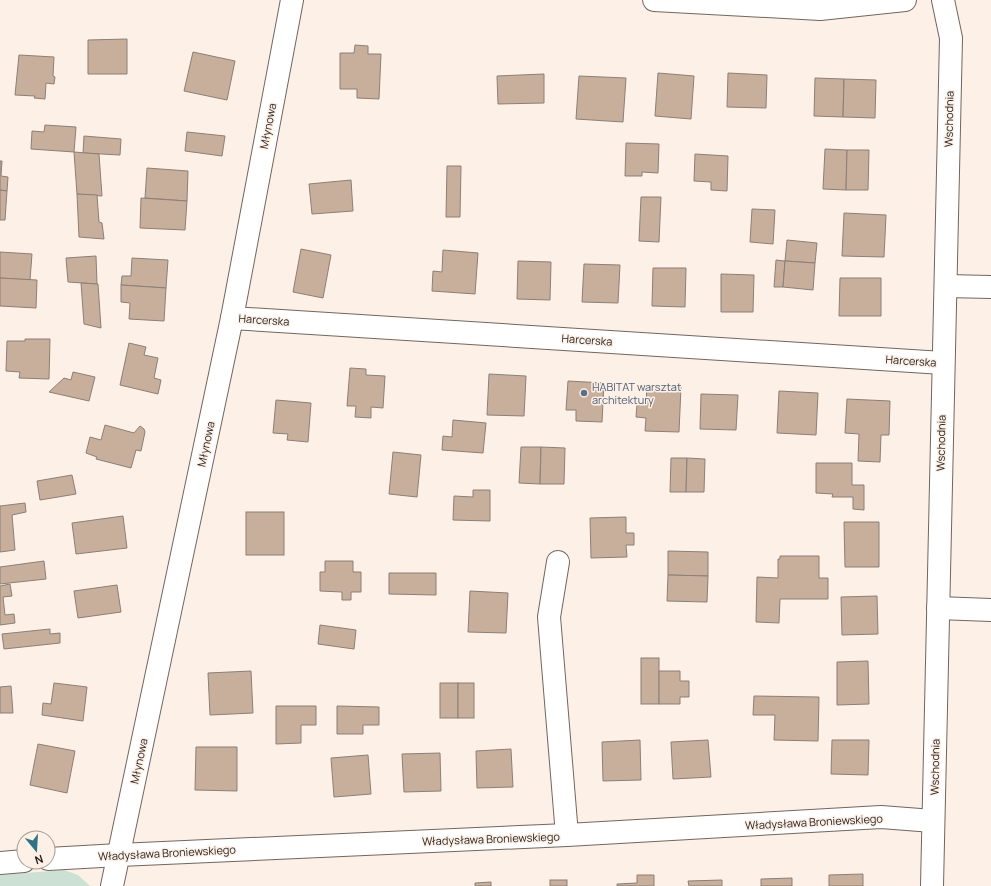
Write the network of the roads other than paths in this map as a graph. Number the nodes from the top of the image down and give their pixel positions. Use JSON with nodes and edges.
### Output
{"nodes":[{"id":1,"x":292,"y":0,"type":"edge"},
{"id":2,"x":654,"y":0,"type":"edge"},
{"id":3,"x":905,"y":0,"type":"edge"},
{"id":4,"x":943,"y":0,"type":"edge"},
{"id":5,"x":946,"y":286,"type":"junction"},
{"id":6,"x":991,"y":287,"type":"edge"},
{"id":7,"x":232,"y":318,"type":"junction"},
{"id":8,"x":943,"y":363,"type":"junction"},
{"id":9,"x":558,"y":562,"type":"dead end"},
{"id":10,"x":938,"y":608,"type":"junction"},
{"id":11,"x":991,"y":610,"type":"edge"},
{"id":12,"x":933,"y":821,"type":"junction"},
{"id":13,"x":567,"y":835,"type":"junction"},
{"id":14,"x":119,"y":854,"type":"junction"},
{"id":15,"x":56,"y":858,"type":"edge"},
{"id":16,"x":16,"y":861,"type":"edge"},
{"id":17,"x":0,"y":862,"type":"edge"},
{"id":18,"x":112,"y":886,"type":"edge"},
{"id":19,"x":932,"y":886,"type":"edge"}],
"edges":[{"from":1,"to":7,"type":"street","name":"Młynowa"},
{"from":2,"to":3,"type":"street"},
{"from":4,"to":5,"type":"street","name":"Wschodnia"},
{"from":5,"to":6,"type":"street"},
{"from":5,"to":8,"type":"street","name":"Wschodnia"},
{"from":7,"to":8,"type":"street","name":"Harcerska"},
{"from":7,"to":14,"type":"street","name":"Młynowa"},
{"from":8,"to":10,"type":"street","name":"Wschodnia"},
{"from":9,"to":13,"type":"street"},
{"from":10,"to":11,"type":"street"},
{"from":10,"to":12,"type":"street","name":"Wschodnia"},
{"from":12,"to":13,"type":"street","name":"Władysława Broniewskiego"},
{"from":12,"to":19,"type":"street","name":"Wschodnia"},
{"from":13,"to":14,"type":"street","name":"Władysława Broniewskiego"},
{"from":14,"to":15,"type":"street","name":"Władysława Broniewskiego"},
{"from":14,"to":18,"type":"street","name":"Młynowa"},
{"from":16,"to":17,"type":"street"}]}
